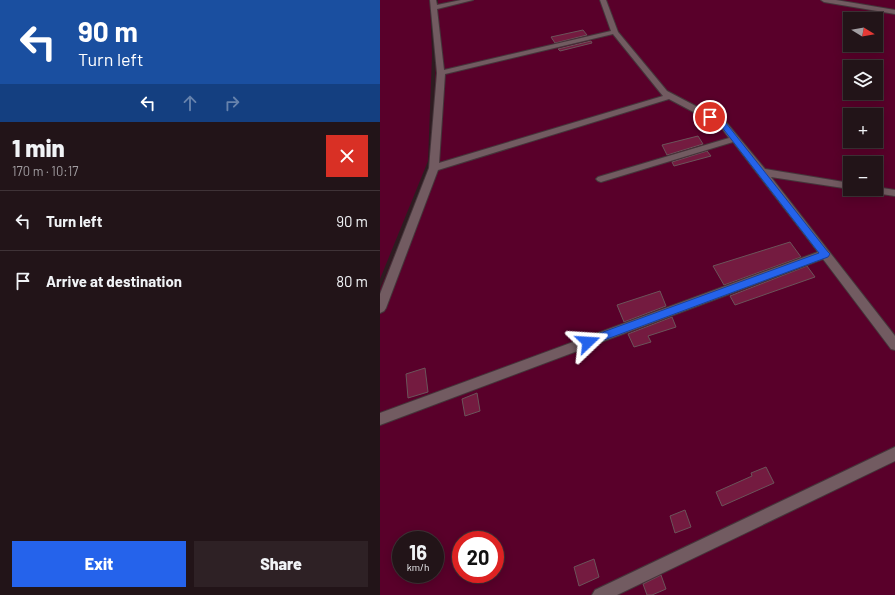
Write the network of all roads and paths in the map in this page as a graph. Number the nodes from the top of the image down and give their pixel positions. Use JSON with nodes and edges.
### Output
{"nodes":[{"id":1,"x":470,"y":0,"type":"edge"},
{"id":2,"x":603,"y":0,"type":"edge"},
{"id":3,"x":824,"y":0,"type":"edge"},
{"id":4,"x":433,"y":4,"type":"edge"},
{"id":5,"x":895,"y":12,"type":"edge"},
{"id":6,"x":615,"y":32,"type":"junction"},
{"id":7,"x":441,"y":73,"type":"junction"},
{"id":8,"x":670,"y":96,"type":"junction"},
{"id":9,"x":735,"y":139,"type":"junction"},
{"id":10,"x":434,"y":168,"type":"junction"},
{"id":11,"x":762,"y":172,"type":"junction"},
{"id":12,"x":601,"y":179,"type":"dead end"},
{"id":13,"x":843,"y":185,"type":"edge"},
{"id":14,"x":883,"y":191,"type":"edge"},
{"id":15,"x":895,"y":193,"type":"edge"},
{"id":16,"x":825,"y":254,"type":"junction"},
{"id":17,"x":380,"y":308,"type":"edge"},
{"id":18,"x":895,"y":345,"type":"edge"},
{"id":19,"x":380,"y":419,"type":"edge"},
{"id":20,"x":895,"y":454,"type":"edge"},
{"id":21,"x":600,"y":595,"type":"edge"}],
"edges":[{"from":1,"to":4,"type":"lane"},
{"from":2,"to":6,"type":"lane"},
{"from":3,"to":5,"type":"lane"},
{"from":4,"to":7,"type":"lane"},
{"from":6,"to":7,"type":"lane"},
{"from":6,"to":8,"type":"lane"},
{"from":7,"to":10,"type":"lane"},
{"from":8,"to":9,"type":"lane"},
{"from":8,"to":10,"type":"lane"},
{"from":9,"to":11,"type":"lane"},
{"from":9,"to":12,"type":"lane"},
{"from":10,"to":17,"type":"lane"},
{"from":11,"to":13,"type":"lane"},
{"from":11,"to":16,"type":"lane"},
{"from":14,"to":15,"type":"lane"},
{"from":16,"to":18,"type":"lane"},
{"from":16,"to":19,"type":"lane"},
{"from":20,"to":21,"type":"lane"}]}
